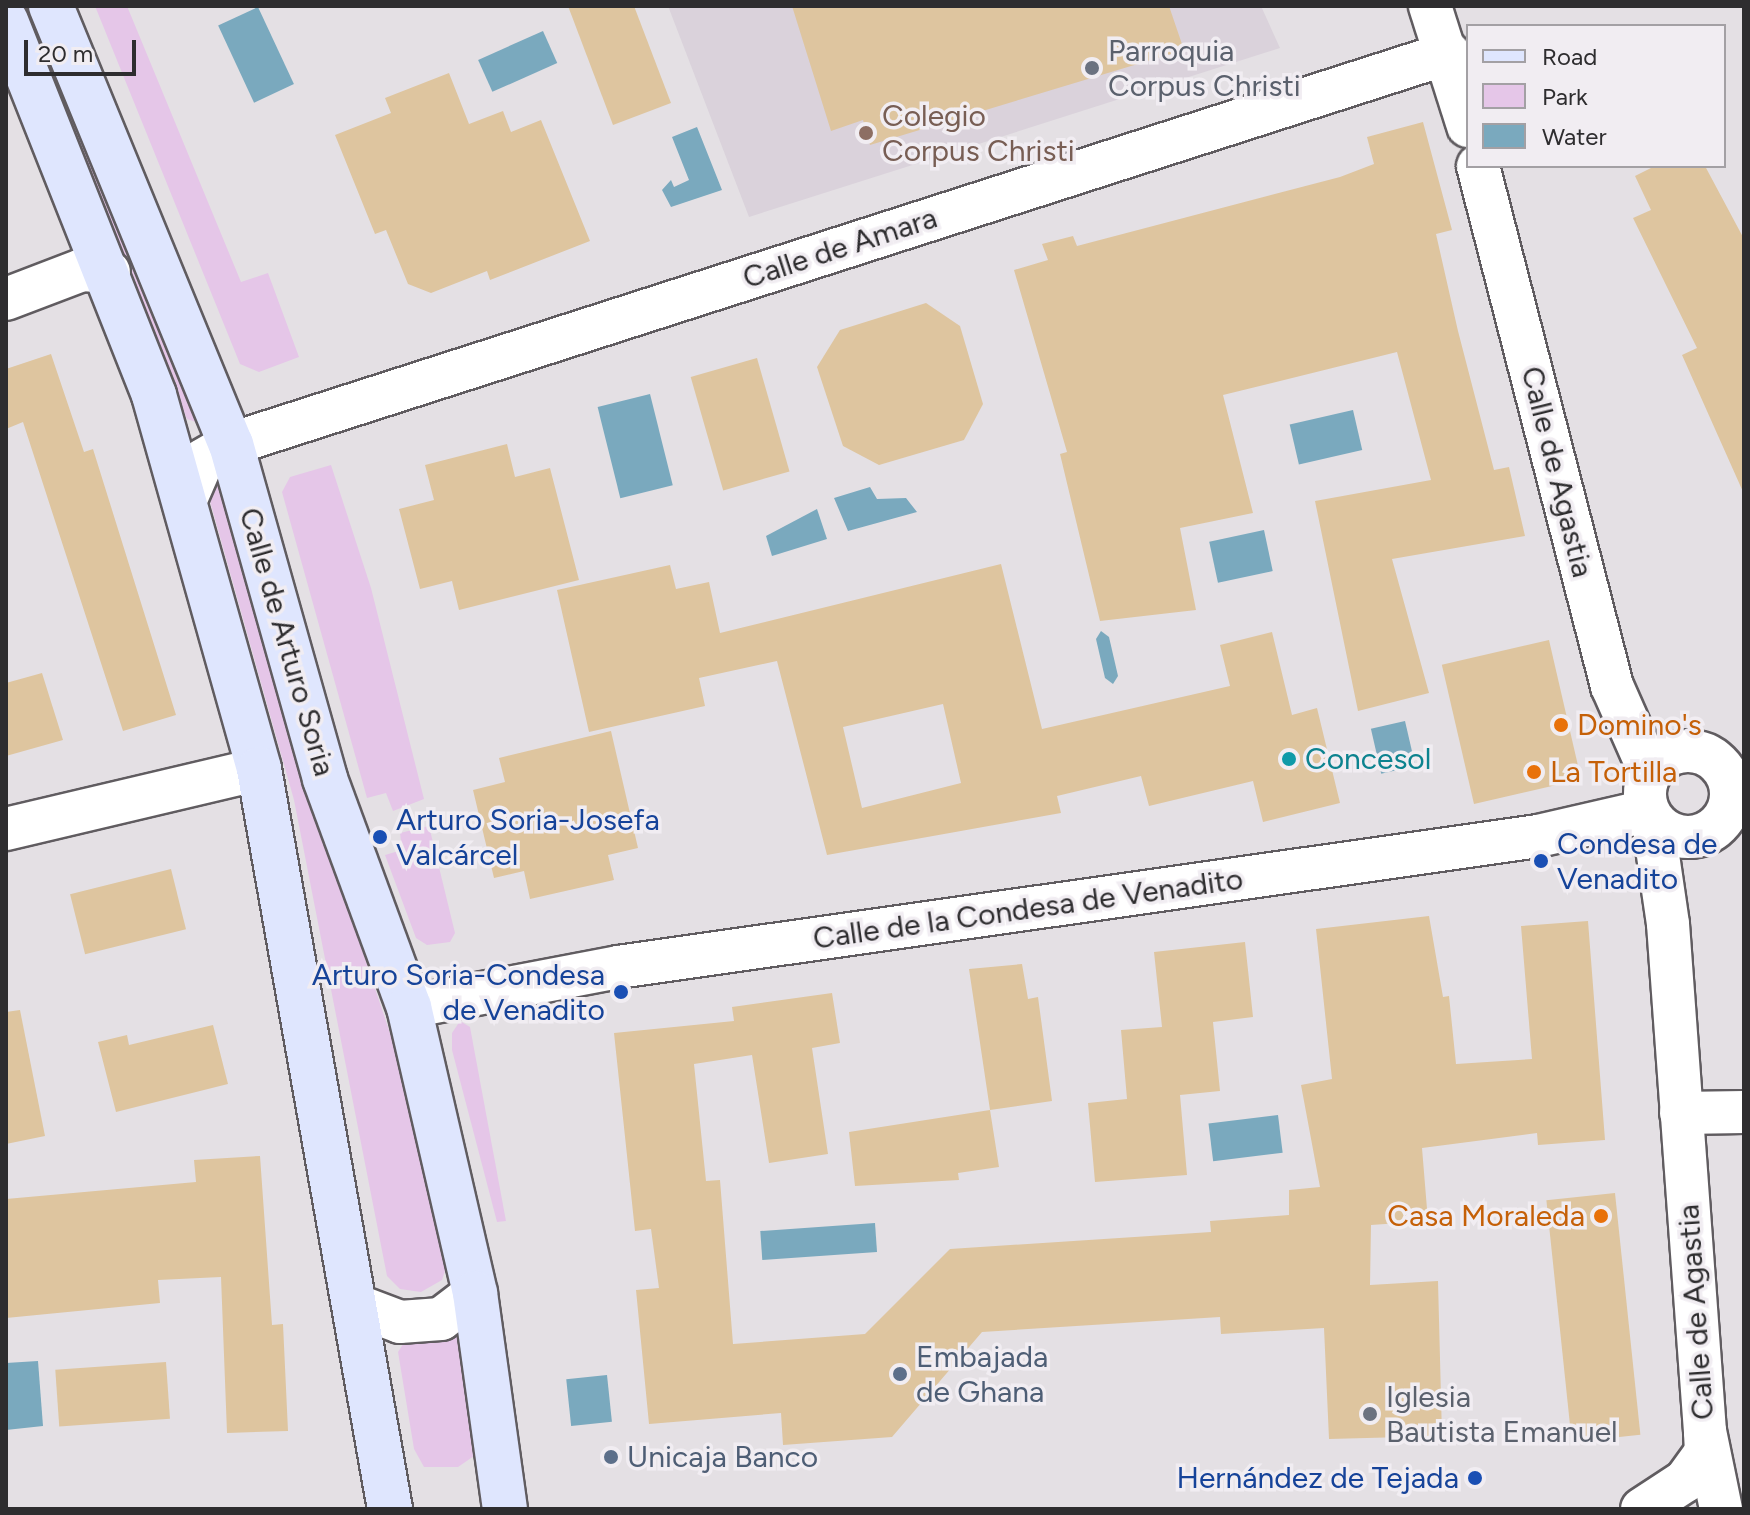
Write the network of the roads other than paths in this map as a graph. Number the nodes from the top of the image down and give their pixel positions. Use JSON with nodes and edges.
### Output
{"nodes":[{"id":1,"x":51,"y":6,"type":"edge"},
{"id":2,"x":1430,"y":6,"type":"edge"},
{"id":3,"x":6,"y":21,"type":"edge"},
{"id":4,"x":1449,"y":53,"type":"junction"},
{"id":5,"x":1466,"y":118,"type":"edge"},
{"id":6,"x":1479,"y":168,"type":"edge"},
{"id":7,"x":109,"y":272,"type":"junction"},
{"id":8,"x":6,"y":299,"type":"edge"},
{"id":9,"x":231,"y":444,"type":"junction"},
{"id":10,"x":187,"y":497,"type":"junction"},
{"id":11,"x":259,"y":769,"type":"junction"},
{"id":12,"x":1731,"y":796,"type":"edge"},
{"id":13,"x":1650,"y":802,"type":"junction"},
{"id":14,"x":6,"y":829,"type":"edge"},
{"id":15,"x":1668,"y":924,"type":"junction"},
{"id":16,"x":409,"y":1007,"type":"junction"},
{"id":17,"x":1744,"y":1112,"type":"edge"},
{"id":18,"x":1681,"y":1113,"type":"junction"},
{"id":19,"x":475,"y":1293,"type":"junction"},
{"id":20,"x":355,"y":1305,"type":"junction"},
{"id":21,"x":1705,"y":1431,"type":"junction"},
{"id":22,"x":390,"y":1509,"type":"edge"},
{"id":23,"x":505,"y":1509,"type":"edge"},
{"id":24,"x":1642,"y":1509,"type":"edge"},
{"id":25,"x":1721,"y":1509,"type":"edge"}],
"edges":[{"from":1,"to":9,"type":"main road","name":"Calle de Arturo Soria"},
{"from":2,"to":4,"type":"street"},
{"from":3,"to":7,"type":"main road","name":"Calle de Arturo Soria"},
{"from":4,"to":5,"type":"street"},
{"from":4,"to":9,"type":"street","name":"Calle de Amara"},
{"from":6,"to":13,"type":"street","name":"Calle de Agastia"},
{"from":7,"to":8,"type":"street"},
{"from":7,"to":10,"type":"main road","name":"Calle de Arturo Soria"},
{"from":9,"to":10,"type":"street","name":"Calle de Amara"},
{"from":9,"to":16,"type":"main road","name":"Calle de Arturo Soria"},
{"from":10,"to":11,"type":"main road","name":"Calle de Arturo Soria"},
{"from":11,"to":14,"type":"street"},
{"from":11,"to":20,"type":"main road","name":"Calle de Arturo Soria"},
{"from":12,"to":13,"type":"street"},
{"from":12,"to":13,"type":"street","name":"Calle de la Condesa de Venadito"},
{"from":12,"to":15,"type":"street","name":"Calle de Agastia"},
{"from":13,"to":15,"type":"street","name":"Calle de Agastia"},
{"from":13,"to":16,"type":"street","name":"Calle de la Condesa de Venadito"},
{"from":15,"to":18,"type":"street","name":"Calle de Agastia"},
{"from":16,"to":19,"type":"main road","name":"Calle de Arturo Soria"},
{"from":17,"to":18,"type":"street"},
{"from":18,"to":21,"type":"street","name":"Calle de Agastia"},
{"from":19,"to":20,"type":"street"},
{"from":19,"to":23,"type":"main road","name":"Calle de Arturo Soria"},
{"from":20,"to":22,"type":"main road","name":"Calle de Arturo Soria"},
{"from":21,"to":24,"type":"street"},
{"from":21,"to":25,"type":"street","name":"Calle de Agastia"}]}
